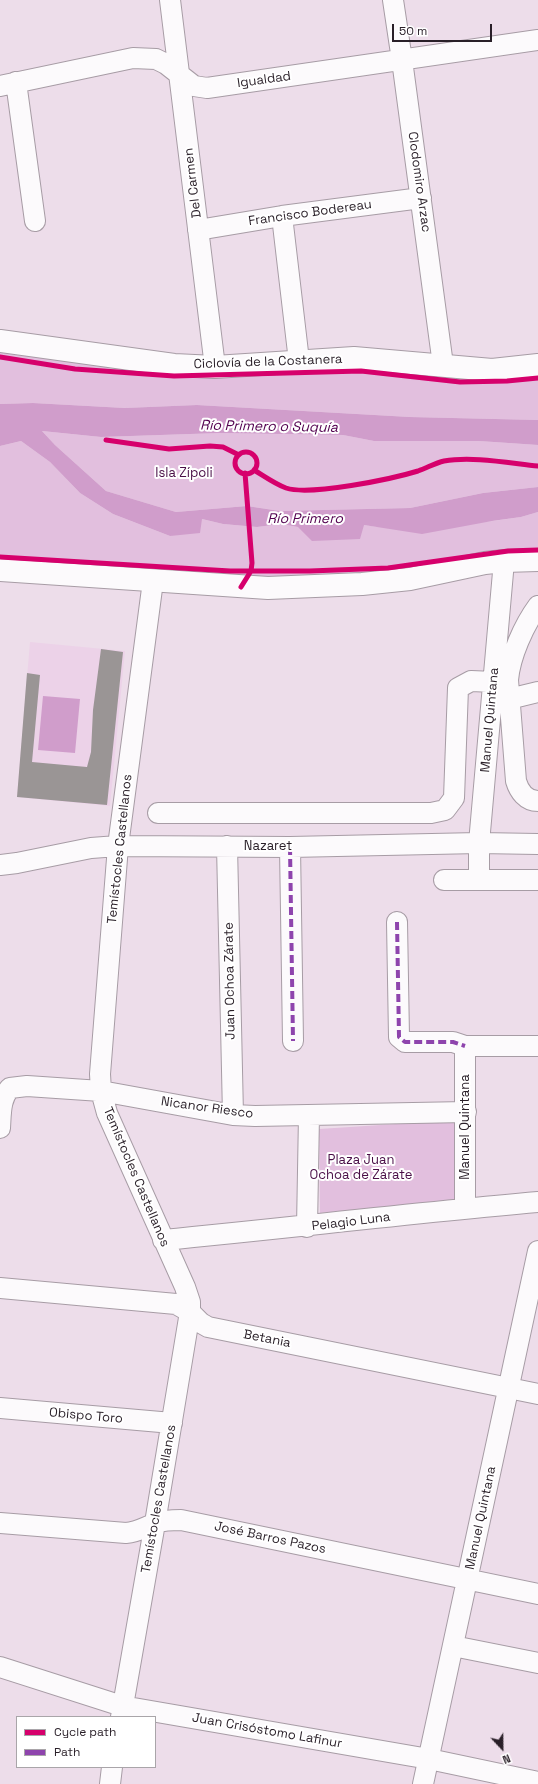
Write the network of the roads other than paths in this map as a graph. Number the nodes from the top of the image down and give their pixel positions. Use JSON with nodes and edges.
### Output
{"nodes":[{"id":1,"x":170,"y":0,"type":"edge"},
{"id":2,"x":392,"y":0,"type":"edge"},
{"id":3,"x":538,"y":40,"type":"edge"},
{"id":4,"x":402,"y":60,"type":"junction"},
{"id":5,"x":180,"y":75,"type":"junction"},
{"id":6,"x":8,"y":84,"type":"edge"},
{"id":7,"x":421,"y":198,"type":"junction"},
{"id":8,"x":282,"y":216,"type":"junction"},
{"id":9,"x":35,"y":221,"type":"dead end"},
{"id":10,"x":198,"y":230,"type":"junction"},
{"id":11,"x":0,"y":341,"type":"edge"},
{"id":12,"x":299,"y":361,"type":"junction"},
{"id":13,"x":442,"y":365,"type":"junction"},
{"id":14,"x":538,"y":365,"type":"edge"},
{"id":15,"x":215,"y":367,"type":"junction"},
{"id":16,"x":538,"y":560,"type":"edge"},
{"id":17,"x":504,"y":561,"type":"junction"},
{"id":18,"x":0,"y":570,"type":"edge"},
{"id":19,"x":153,"y":581,"type":"junction"},
{"id":20,"x":538,"y":606,"type":"edge"},
{"id":21,"x":494,"y":682,"type":"junction"},
{"id":22,"x":538,"y":692,"type":"edge"},
{"id":23,"x":510,"y":699,"type":"junction"},
{"id":24,"x":538,"y":801,"type":"edge"},
{"id":25,"x":158,"y":813,"type":"dead end"},
{"id":26,"x":479,"y":843,"type":"junction"},
{"id":27,"x":538,"y":844,"type":"edge"},
{"id":28,"x":118,"y":846,"type":"junction"},
{"id":29,"x":227,"y":846,"type":"junction"},
{"id":30,"x":290,"y":846,"type":"junction"},
{"id":31,"x":0,"y":865,"type":"edge"},
{"id":32,"x":444,"y":880,"type":"dead end"},
{"id":33,"x":479,"y":880,"type":"junction"},
{"id":34,"x":538,"y":880,"type":"edge"},
{"id":35,"x":397,"y":922,"type":"dead end"},
{"id":36,"x":293,"y":1041,"type":"dead end"},
{"id":37,"x":465,"y":1046,"type":"junction"},
{"id":38,"x":538,"y":1046,"type":"edge"},
{"id":39,"x":101,"y":1091,"type":"junction"},
{"id":40,"x":466,"y":1112,"type":"junction"},
{"id":41,"x":309,"y":1114,"type":"junction"},
{"id":42,"x":233,"y":1115,"type":"junction"},
{"id":43,"x":0,"y":1128,"type":"edge"},
{"id":44,"x":538,"y":1202,"type":"edge"},
{"id":45,"x":465,"y":1208,"type":"junction"},
{"id":46,"x":307,"y":1227,"type":"junction"},
{"id":47,"x":163,"y":1240,"type":"junction"},
{"id":48,"x":538,"y":1251,"type":"edge"},
{"id":49,"x":0,"y":1288,"type":"edge"},
{"id":50,"x":190,"y":1312,"type":"junction"},
{"id":51,"x":510,"y":1388,"type":"junction"},
{"id":52,"x":538,"y":1394,"type":"edge"},
{"id":53,"x":0,"y":1408,"type":"edge"},
{"id":54,"x":172,"y":1423,"type":"junction"},
{"id":55,"x":0,"y":1523,"type":"edge"},
{"id":56,"x":156,"y":1523,"type":"junction"},
{"id":57,"x":468,"y":1578,"type":"junction"},
{"id":58,"x":538,"y":1594,"type":"edge"},
{"id":59,"x":453,"y":1646,"type":"junction"},
{"id":60,"x":538,"y":1663,"type":"edge"},
{"id":61,"x":0,"y":1668,"type":"edge"},
{"id":62,"x":122,"y":1712,"type":"edge"},
{"id":63,"x":148,"y":1716,"type":"edge"},
{"id":64,"x":156,"y":1717,"type":"edge"},
{"id":65,"x":429,"y":1759,"type":"junction"},
{"id":66,"x":112,"y":1768,"type":"edge"},
{"id":67,"x":538,"y":1782,"type":"edge"},
{"id":68,"x":110,"y":1784,"type":"edge"},
{"id":69,"x":424,"y":1784,"type":"edge"}],
"edges":[{"from":1,"to":5,"type":"street","name":"Del Carmen"},
{"from":2,"to":4,"type":"street","name":"Clodomiro Arzac"},
{"from":3,"to":4,"type":"street","name":"Igualdad"},
{"from":4,"to":5,"type":"street","name":"Igualdad"},
{"from":4,"to":7,"type":"street","name":"Clodomiro Arzac"},
{"from":5,"to":6,"type":"street","name":"Igualdad"},
{"from":5,"to":10,"type":"street","name":"Del Carmen"},
{"from":6,"to":9,"type":"street"},
{"from":7,"to":8,"type":"street","name":"Francisco Bodereau"},
{"from":7,"to":13,"type":"street","name":"Clodomiro Arzac"},
{"from":8,"to":10,"type":"street","name":"Francisco Bodereau"},
{"from":8,"to":12,"type":"street"},
{"from":10,"to":15,"type":"street","name":"Del Carmen"},
{"from":11,"to":15,"type":"main road"},
{"from":12,"to":13,"type":"main road"},
{"from":12,"to":15,"type":"main road"},
{"from":13,"to":14,"type":"main road"},
{"from":16,"to":17,"type":"main road"},
{"from":17,"to":19,"type":"main road"},
{"from":17,"to":21,"type":"street","name":"Manuel Quintana"},
{"from":18,"to":19,"type":"main road"},
{"from":19,"to":28,"type":"street","name":"Temístocles Castellanos"},
{"from":20,"to":23,"type":"street"},
{"from":21,"to":25,"type":"street"},
{"from":21,"to":26,"type":"street","name":"Manuel Quintana"},
{"from":22,"to":23,"type":"street"},
{"from":23,"to":24,"type":"street"},
{"from":26,"to":27,"type":"street","name":"Nazaret"},
{"from":26,"to":30,"type":"street","name":"Nazaret"},
{"from":26,"to":33,"type":"street","name":"Manuel Quintana"},
{"from":28,"to":29,"type":"street","name":"Nazaret"},
{"from":28,"to":31,"type":"street","name":"Nazaret"},
{"from":28,"to":39,"type":"street","name":"Temístocles Castellanos"},
{"from":29,"to":30,"type":"street","name":"Nazaret"},
{"from":29,"to":42,"type":"street","name":"Juan Ochoa Zárate"},
{"from":30,"to":36,"type":"street"},
{"from":32,"to":33,"type":"street"},
{"from":33,"to":34,"type":"street"},
{"from":35,"to":37,"type":"street"},
{"from":37,"to":38,"type":"street"},
{"from":37,"to":40,"type":"street","name":"Manuel Quintana"},
{"from":39,"to":42,"type":"street","name":"Nicanor Riesco"},
{"from":39,"to":43,"type":"street","name":"Nicanor Riesco"},
{"from":39,"to":47,"type":"street","name":"Temístocles Castellanos"},
{"from":40,"to":41,"type":"street","name":"Nicanor Riesco"},
{"from":40,"to":45,"type":"street","name":"Manuel Quintana"},
{"from":41,"to":42,"type":"street","name":"Nicanor Riesco"},
{"from":41,"to":46,"type":"street"},
{"from":44,"to":45,"type":"street","name":"Pelagio Luna"},
{"from":45,"to":46,"type":"street","name":"Pelagio Luna"},
{"from":46,"to":47,"type":"street","name":"Pelagio Luna"},
{"from":47,"to":50,"type":"street","name":"Temístocles Castellanos"},
{"from":48,"to":51,"type":"street","name":"Manuel Quintana"},
{"from":49,"to":50,"type":"street","name":"Betania"},
{"from":50,"to":51,"type":"street","name":"Betania"},
{"from":50,"to":54,"type":"street","name":"Temístocles Castellanos"},
{"from":51,"to":52,"type":"street","name":"Betania"},
{"from":51,"to":57,"type":"street","name":"Manuel Quintana"},
{"from":53,"to":54,"type":"street","name":"Obispo Toro"},
{"from":54,"to":56,"type":"street","name":"Temístocles Castellanos"},
{"from":55,"to":56,"type":"street","name":"José Barros Pazos"},
{"from":56,"to":57,"type":"street","name":"José Barros Pazos"},
{"from":56,"to":62,"type":"street","name":"Temístocles Castellanos"},
{"from":57,"to":58,"type":"street","name":"José Barros Pazos"},
{"from":57,"to":59,"type":"street","name":"Manuel Quintana"},
{"from":59,"to":60,"type":"street"},
{"from":59,"to":65,"type":"street","name":"Manuel Quintana"},
{"from":61,"to":62,"type":"street","name":"Juan Crisóstomo Lafinur"},
{"from":62,"to":63,"type":"street","name":"Juan Crisóstomo Lafinur"},
{"from":64,"to":65,"type":"street","name":"Juan Crisóstomo Lafinur"},
{"from":65,"to":67,"type":"street","name":"Juan Crisóstomo Lafinur"},
{"from":65,"to":69,"type":"street","name":"Manuel Quintana"},
{"from":66,"to":68,"type":"street"}]}
